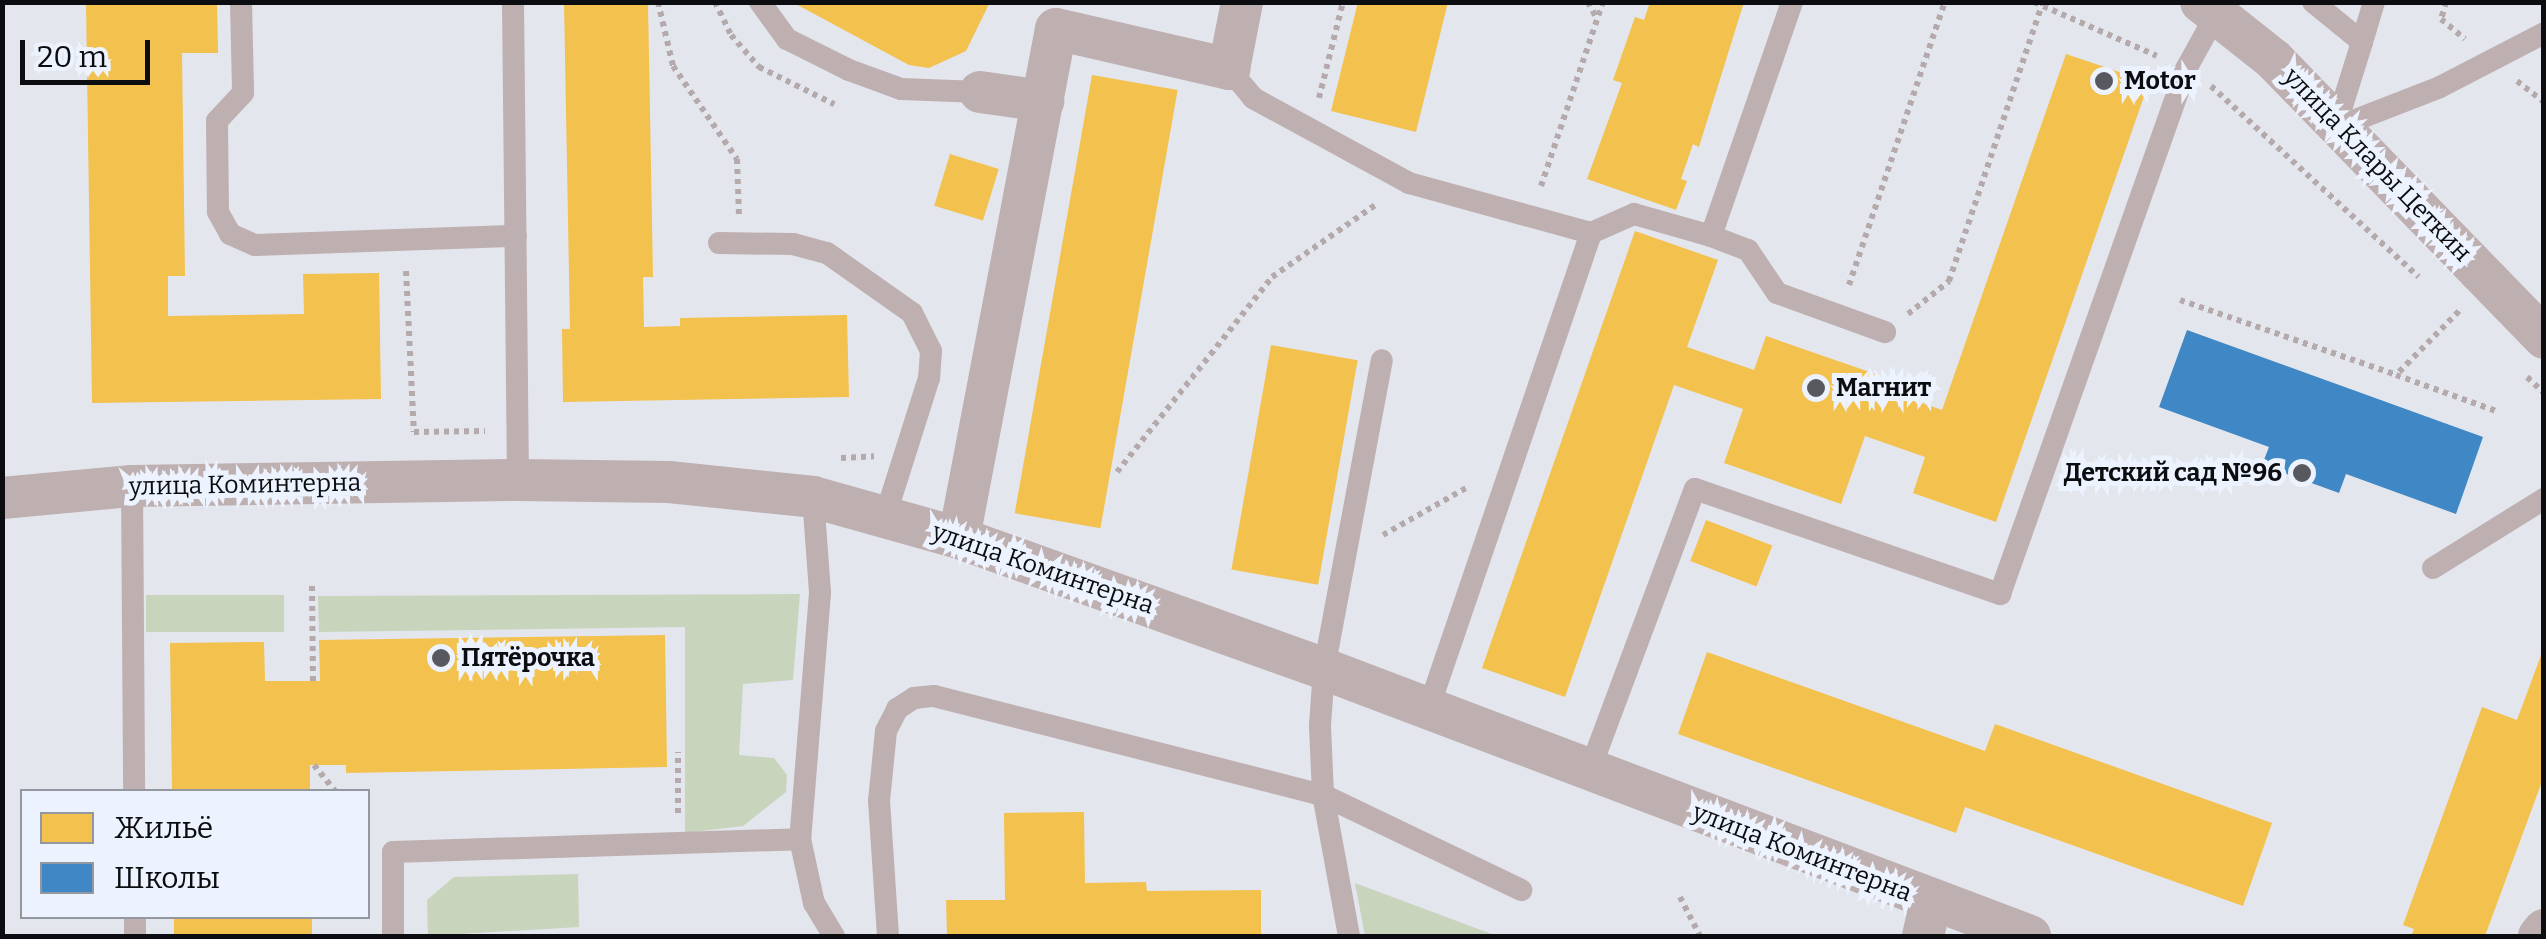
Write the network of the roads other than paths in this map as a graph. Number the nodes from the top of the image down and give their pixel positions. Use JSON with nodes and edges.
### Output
{"nodes":[{"id":1,"x":241,"y":2,"type":"edge"},
{"id":2,"x":513,"y":2,"type":"edge"},
{"id":3,"x":760,"y":2,"type":"edge"},
{"id":4,"x":1242,"y":2,"type":"edge"},
{"id":5,"x":1792,"y":2,"type":"edge"},
{"id":6,"x":2314,"y":2,"type":"edge"},
{"id":7,"x":2374,"y":2,"type":"edge"},
{"id":8,"x":2210,"y":7,"type":"edge"},
{"id":9,"x":1058,"y":16,"type":"edge"},
{"id":10,"x":2544,"y":34,"type":"edge"},
{"id":11,"x":2362,"y":42,"type":"junction"},
{"id":12,"x":1228,"y":69,"type":"junction"},
{"id":13,"x":980,"y":92,"type":"joint"},
{"id":14,"x":1043,"y":101,"type":"junction"},
{"id":15,"x":2338,"y":124,"type":"junction"},
{"id":16,"x":1592,"y":232,"type":"junction"},
{"id":17,"x":516,"y":236,"type":"junction"},
{"id":18,"x":1711,"y":236,"type":"junction"},
{"id":19,"x":719,"y":243,"type":"dead end"},
{"id":20,"x":1884,"y":332,"type":"road end"},
{"id":21,"x":2529,"y":352,"type":"edge"},
{"id":22,"x":1382,"y":360,"type":"dead end"},
{"id":23,"x":819,"y":478,"type":"junction"},
{"id":24,"x":518,"y":480,"type":"junction"},
{"id":25,"x":132,"y":486,"type":"junction"},
{"id":26,"x":2,"y":498,"type":"edge"},
{"id":27,"x":2544,"y":499,"type":"edge"},
{"id":28,"x":885,"y":517,"type":"junction"},
{"id":29,"x":959,"y":538,"type":"junction"},
{"id":30,"x":2433,"y":568,"type":"dead end"},
{"id":31,"x":1324,"y":669,"type":"junction"},
{"id":32,"x":1429,"y":706,"type":"junction"},
{"id":33,"x":1589,"y":772,"type":"junction"},
{"id":34,"x":134,"y":789,"type":"edge"},
{"id":35,"x":1323,"y":796,"type":"junction"},
{"id":36,"x":800,"y":839,"type":"junction"},
{"id":37,"x":1521,"y":890,"type":"dead end"},
{"id":38,"x":1927,"y":919,"type":"edge"},
{"id":39,"x":393,"y":936,"type":"edge"},
{"id":40,"x":834,"y":936,"type":"edge"},
{"id":41,"x":888,"y":936,"type":"edge"},
{"id":42,"x":1349,"y":936,"type":"edge"},
{"id":43,"x":2030,"y":936,"type":"edge"}],
"edges":[{"from":1,"to":17,"type":"lane"},
{"from":2,"to":17,"type":"lane"},
{"from":3,"to":13,"type":"lane"},
{"from":4,"to":12,"type":"street"},
{"from":5,"to":18,"type":"lane"},
{"from":6,"to":11,"type":"lane"},
{"from":7,"to":11,"type":"lane"},
{"from":8,"to":15,"type":"street","name":"улица Клары Цеткин"},
{"from":8,"to":33,"type":"lane"},
{"from":9,"to":12,"type":"street"},
{"from":9,"to":14,"type":"street"},
{"from":10,"to":15,"type":"lane"},
{"from":11,"to":15,"type":"lane"},
{"from":12,"to":16,"type":"lane"},
{"from":13,"to":14,"type":"street"},
{"from":14,"to":29,"type":"street"},
{"from":15,"to":21,"type":"street","name":"улица Клары Цеткин"},
{"from":16,"to":18,"type":"lane"},
{"from":16,"to":32,"type":"lane"},
{"from":17,"to":24,"type":"lane"},
{"from":18,"to":20,"type":"lane"},
{"from":19,"to":28,"type":"lane"},
{"from":22,"to":31,"type":"lane"},
{"from":23,"to":24,"type":"street","name":"улица Коминтерна"},
{"from":23,"to":28,"type":"street","name":"улица Коминтерна"},
{"from":23,"to":36,"type":"lane"},
{"from":24,"to":25,"type":"street","name":"улица Коминтерна"},
{"from":25,"to":26,"type":"street","name":"улица Коминтерна"},
{"from":25,"to":34,"type":"lane"},
{"from":27,"to":30,"type":"lane"},
{"from":28,"to":29,"type":"street","name":"улица Коминтерна"},
{"from":29,"to":31,"type":"street","name":"улица Коминтерна"},
{"from":31,"to":32,"type":"street","name":"улица Коминтерна"},
{"from":31,"to":35,"type":"lane"},
{"from":32,"to":33,"type":"street","name":"улица Коминтерна"},
{"from":33,"to":38,"type":"street","name":"улица Коминтерна"},
{"from":35,"to":37,"type":"lane"},
{"from":35,"to":41,"type":"lane"},
{"from":35,"to":42,"type":"lane"},
{"from":36,"to":39,"type":"lane"},
{"from":36,"to":40,"type":"lane"},
{"from":38,"to":43,"type":"street","name":"улица Коминтерна"}]}
